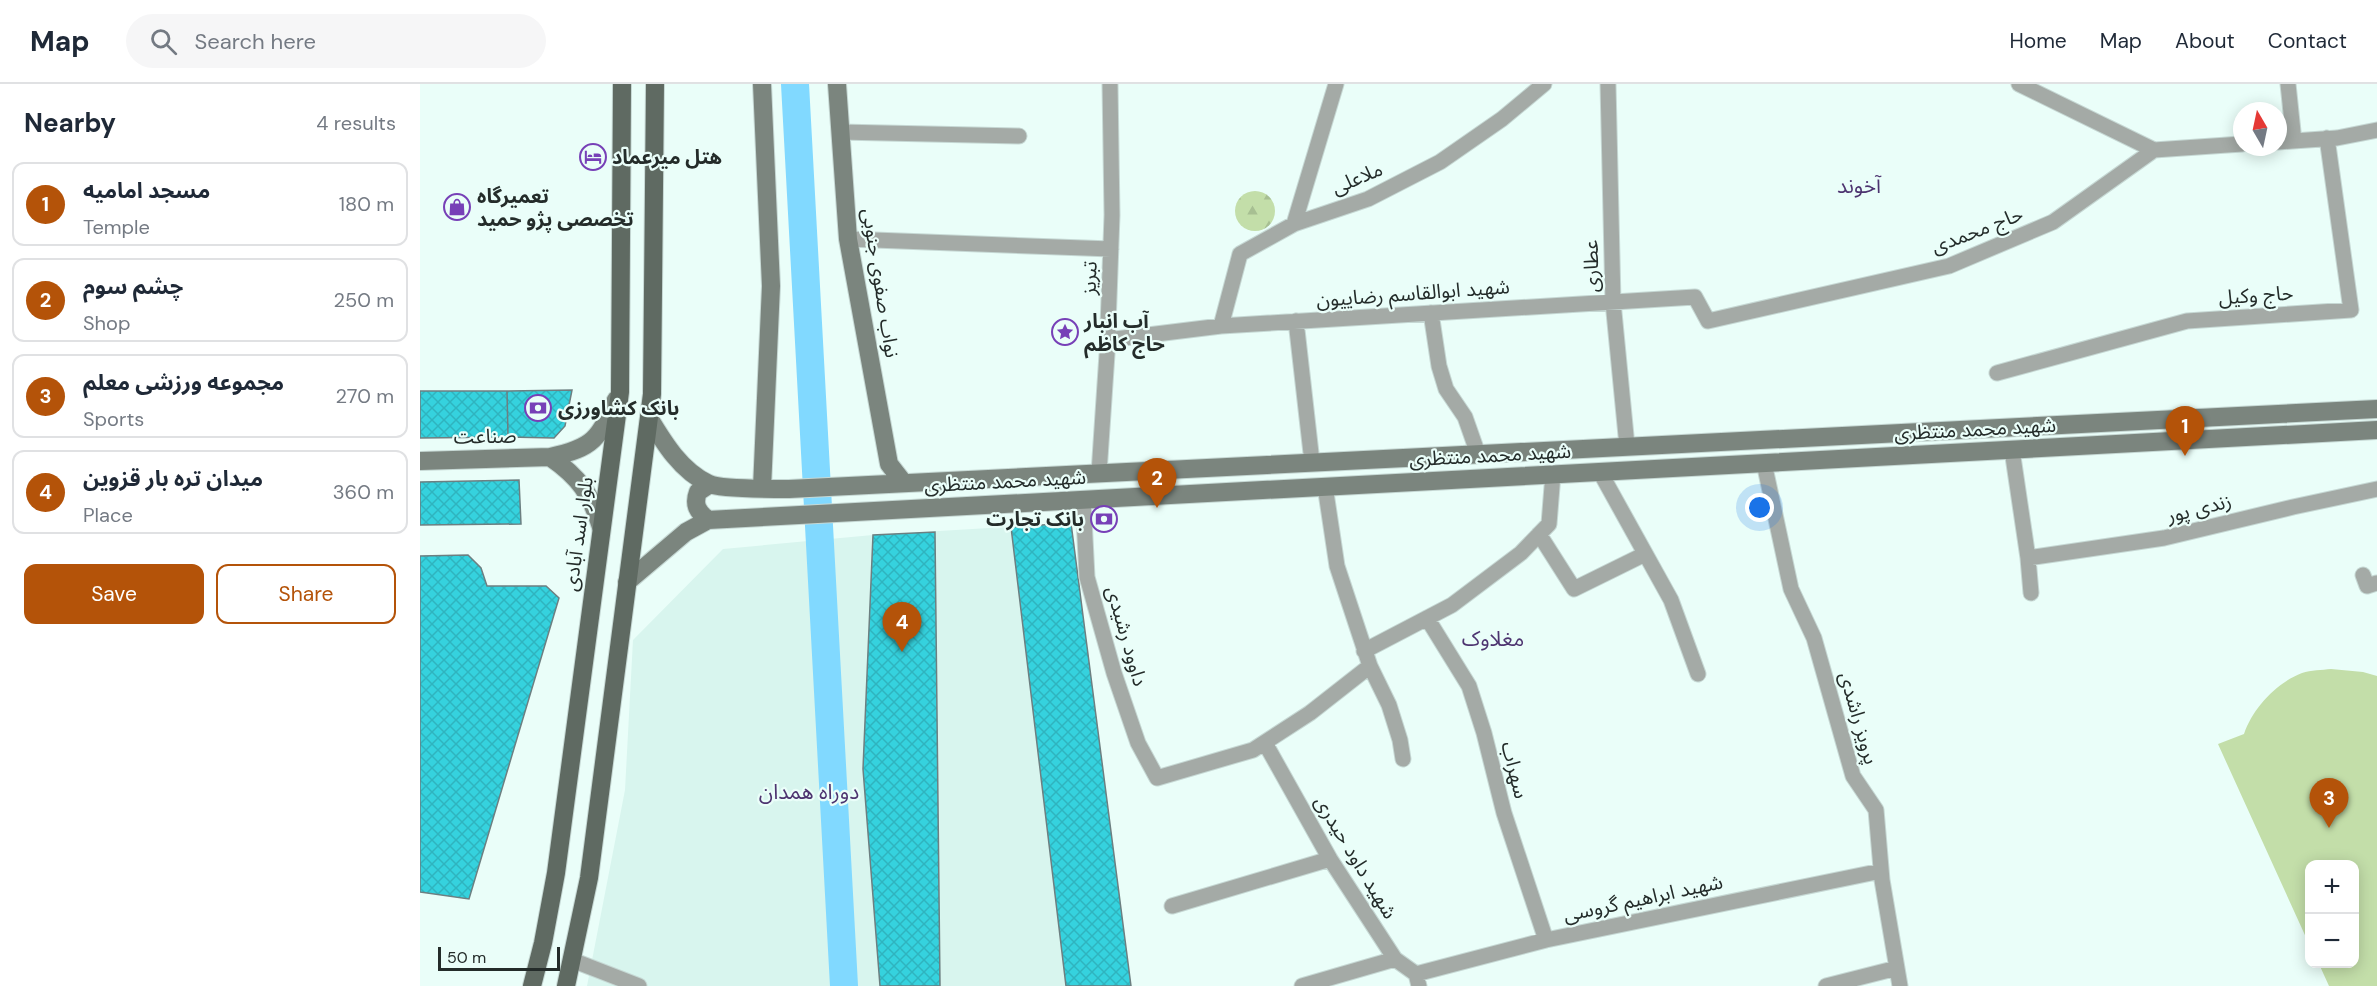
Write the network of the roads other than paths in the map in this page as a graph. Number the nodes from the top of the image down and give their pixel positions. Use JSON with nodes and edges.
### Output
{"nodes":[{"id":1,"x":622,"y":84,"type":"edge"},
{"id":2,"x":655,"y":84,"type":"edge"},
{"id":3,"x":762,"y":84,"type":"edge"},
{"id":4,"x":837,"y":84,"type":"edge"},
{"id":5,"x":1110,"y":84,"type":"edge"},
{"id":6,"x":1336,"y":84,"type":"edge"},
{"id":7,"x":1544,"y":84,"type":"edge"},
{"id":8,"x":1608,"y":84,"type":"edge"},
{"id":9,"x":2019,"y":84,"type":"edge"},
{"id":10,"x":2288,"y":84,"type":"edge"},
{"id":11,"x":2287,"y":112,"type":"edge"},
{"id":12,"x":2377,"y":130,"type":"edge"},
{"id":13,"x":840,"y":132,"type":"junction"},
{"id":14,"x":1019,"y":136,"type":"dead end"},
{"id":15,"x":2327,"y":138,"type":"junction"},
{"id":16,"x":2287,"y":141,"type":"edge"},
{"id":17,"x":2233,"y":145,"type":"edge"},
{"id":18,"x":2154,"y":150,"type":"junction"},
{"id":19,"x":1294,"y":224,"type":"junction"},
{"id":20,"x":848,"y":239,"type":"junction"},
{"id":21,"x":1111,"y":249,"type":"junction"},
{"id":22,"x":1612,"y":302,"type":"junction"},
{"id":23,"x":1431,"y":313,"type":"junction"},
{"id":24,"x":1296,"y":321,"type":"junction"},
{"id":25,"x":1708,"y":321,"type":"joint"},
{"id":26,"x":1221,"y":326,"type":"junction"},
{"id":27,"x":1107,"y":340,"type":"junction"},
{"id":28,"x":1997,"y":373,"type":"dead end"},
{"id":29,"x":620,"y":393,"type":"junction"},
{"id":30,"x":2377,"y":409,"type":"edge"},
{"id":31,"x":649,"y":418,"type":"junction"},
{"id":32,"x":2377,"y":430,"type":"edge"},
{"id":33,"x":1627,"y":446,"type":"junction"},
{"id":34,"x":2012,"y":450,"type":"junction"},
{"id":35,"x":1478,"y":454,"type":"junction"},
{"id":36,"x":550,"y":457,"type":"junction"},
{"id":37,"x":420,"y":460,"type":"edge"},
{"id":38,"x":1312,"y":462,"type":"junction"},
{"id":39,"x":1764,"y":463,"type":"junction"},
{"id":40,"x":889,"y":464,"type":"junction"},
{"id":41,"x":1099,"y":472,"type":"junction"},
{"id":42,"x":1600,"y":472,"type":"junction"},
{"id":43,"x":1553,"y":474,"type":"junction"},
{"id":44,"x":872,"y":478,"type":"junction"},
{"id":45,"x":763,"y":482,"type":"junction"},
{"id":46,"x":903,"y":482,"type":"junction"},
{"id":47,"x":710,"y":484,"type":"junction"},
{"id":48,"x":1325,"y":486,"type":"junction"},
{"id":49,"x":2377,"y":489,"type":"edge"},
{"id":50,"x":1083,"y":500,"type":"junction"},
{"id":51,"x":708,"y":520,"type":"junction"},
{"id":52,"x":601,"y":527,"type":"junction"},
{"id":53,"x":1539,"y":534,"type":"junction"},
{"id":54,"x":1645,"y":554,"type":"junction"},
{"id":55,"x":2028,"y":558,"type":"junction"},
{"id":56,"x":2363,"y":575,"type":"dead end"},
{"id":57,"x":627,"y":582,"type":"junction"},
{"id":58,"x":2377,"y":583,"type":"edge"},
{"id":59,"x":2031,"y":593,"type":"dead end"},
{"id":60,"x":1427,"y":618,"type":"junction"},
{"id":61,"x":1364,"y":651,"type":"junction"},
{"id":62,"x":1370,"y":666,"type":"junction"},
{"id":63,"x":1698,"y":674,"type":"dead end"},
{"id":64,"x":1265,"y":742,"type":"junction"},
{"id":65,"x":1403,"y":759,"type":"dead end"},
{"id":66,"x":1330,"y":859,"type":"junction"},
{"id":67,"x":1881,"y":871,"type":"junction"},
{"id":68,"x":1172,"y":906,"type":"dead end"},
{"id":69,"x":1546,"y":940,"type":"junction"},
{"id":70,"x":1395,"y":959,"type":"junction"},
{"id":71,"x":572,"y":960,"type":"junction"},
{"id":72,"x":1897,"y":968,"type":"junction"},
{"id":73,"x":1418,"y":980,"type":"edge"},
{"id":74,"x":532,"y":986,"type":"edge"},
{"id":75,"x":566,"y":986,"type":"edge"},
{"id":76,"x":639,"y":986,"type":"edge"},
{"id":77,"x":1302,"y":986,"type":"edge"},
{"id":78,"x":1826,"y":986,"type":"edge"},
{"id":79,"x":1900,"y":986,"type":"edge"}],
"edges":[{"from":1,"to":29,"type":"main road","name":"بلوار اسد آبادی"},
{"from":2,"to":31,"type":"main road"},
{"from":3,"to":45,"type":"main road"},
{"from":4,"to":13,"type":"main road","name":"نواب صفوی جنوبی"},
{"from":5,"to":21,"type":"street","name":"تبریز"},
{"from":6,"to":19,"type":"street"},
{"from":7,"to":19,"type":"street","name":"ملاعلی"},
{"from":8,"to":22,"type":"street","name":"عطاری"},
{"from":9,"to":18,"type":"street"},
{"from":10,"to":11,"type":"street"},
{"from":12,"to":15,"type":"street"},
{"from":13,"to":14,"type":"street"},
{"from":13,"to":20,"type":"main road","name":"نواب صفوی جنوبی"},
{"from":15,"to":16,"type":"street"},
{"from":15,"to":28,"type":"street","name":"حاج وکیل"},
{"from":17,"to":18,"type":"street"},
{"from":18,"to":25,"type":"street","name":"حاج محمدی"},
{"from":19,"to":26,"type":"street","name":"ملاعلی"},
{"from":20,"to":21,"type":"street"},
{"from":20,"to":40,"type":"main road","name":"نواب صفوی جنوبی"},
{"from":21,"to":27,"type":"street","name":"تبریز"},
{"from":22,"to":23,"type":"street","name":"شهید ابوالقاسم رضاییون"},
{"from":22,"to":25,"type":"street","name":"شهید ابوالقاسم رضاییون"},
{"from":22,"to":33,"type":"street","name":"عطاری"},
{"from":23,"to":24,"type":"street","name":"شهید ابوالقاسم رضاییون"},
{"from":23,"to":35,"type":"street"},
{"from":24,"to":26,"type":"street","name":"شهید ابوالقاسم رضاییون"},
{"from":24,"to":38,"type":"street"},
{"from":26,"to":27,"type":"street","name":"شهید ابوالقاسم رضاییون"},
{"from":27,"to":41,"type":"street","name":"تبریز"},
{"from":29,"to":36,"type":"main road","name":"صناعت"},
{"from":29,"to":52,"type":"main road","name":"بلوار اسد آبادی"},
{"from":30,"to":33,"type":"main road","name":"شهید محمد منتظری"},
{"from":31,"to":47,"type":"main road"},
{"from":31,"to":57,"type":"main road"},
{"from":32,"to":34,"type":"main road","name":"شهید محمد منتظری"},
{"from":33,"to":35,"type":"main road","name":"شهید محمد منتظری"},
{"from":34,"to":39,"type":"main road","name":"شهید محمد منتظری"},
{"from":34,"to":55,"type":"street"},
{"from":35,"to":38,"type":"main road","name":"شهید محمد منتظری"},
{"from":36,"to":37,"type":"main road","name":"صناعت"},
{"from":36,"to":52,"type":"main road"},
{"from":38,"to":41,"type":"main road","name":"شهید محمد منتظری"},
{"from":39,"to":42,"type":"main road","name":"شهید محمد منتظری"},
{"from":39,"to":67,"type":"street","name":"پرویز راشدی"},
{"from":40,"to":44,"type":"main road"},
{"from":40,"to":46,"type":"main road","name":"نواب صفوی جنوبی"},
{"from":41,"to":46,"type":"main road","name":"شهید محمد منتظری"},
{"from":42,"to":43,"type":"main road","name":"شهید محمد منتظری"},
{"from":42,"to":54,"type":"street"},
{"from":43,"to":48,"type":"main road","name":"شهید محمد منتظری"},
{"from":43,"to":53,"type":"street"},
{"from":44,"to":45,"type":"main road","name":"شهید محمد منتظری"},
{"from":44,"to":46,"type":"main road","name":"شهید محمد منتظری"},
{"from":45,"to":47,"type":"main road","name":"شهید محمد منتظری"},
{"from":47,"to":51,"type":"main road"},
{"from":48,"to":50,"type":"main road","name":"شهید محمد منتظری"},
{"from":48,"to":61,"type":"street"},
{"from":49,"to":55,"type":"street","name":"زندی پور"},
{"from":50,"to":51,"type":"main road","name":"شهید محمد منتظری"},
{"from":50,"to":64,"type":"street","name":"داوود رشیدی"},
{"from":51,"to":57,"type":"main road","name":"شهید محمد منتظری"},
{"from":52,"to":74,"type":"main road","name":"بلوار اسد آبادی"},
{"from":53,"to":54,"type":"street"},
{"from":53,"to":60,"type":"street"},
{"from":54,"to":63,"type":"street"},
{"from":55,"to":59,"type":"street"},
{"from":56,"to":58,"type":"street"},
{"from":57,"to":71,"type":"main road"},
{"from":60,"to":61,"type":"street"},
{"from":60,"to":69,"type":"street","name":"سهراب"},
{"from":61,"to":62,"type":"street"},
{"from":62,"to":64,"type":"street"},
{"from":62,"to":65,"type":"street"},
{"from":64,"to":66,"type":"street","name":"شهید داود حیدری"},
{"from":66,"to":68,"type":"street"},
{"from":66,"to":70,"type":"street","name":"شهید داود حیدری"},
{"from":67,"to":69,"type":"street","name":"شهید ابراهیم گروسی"},
{"from":67,"to":72,"type":"street","name":"پرویز راشدی"},
{"from":69,"to":73,"type":"street","name":"شهید ابراهیم گروسی"},
{"from":70,"to":73,"type":"street","name":"شهید داود حیدری"},
{"from":70,"to":77,"type":"street"},
{"from":71,"to":75,"type":"main road"},
{"from":71,"to":76,"type":"street"},
{"from":72,"to":78,"type":"street"},
{"from":72,"to":79,"type":"street","name":"پرویز راشدی"}]}
